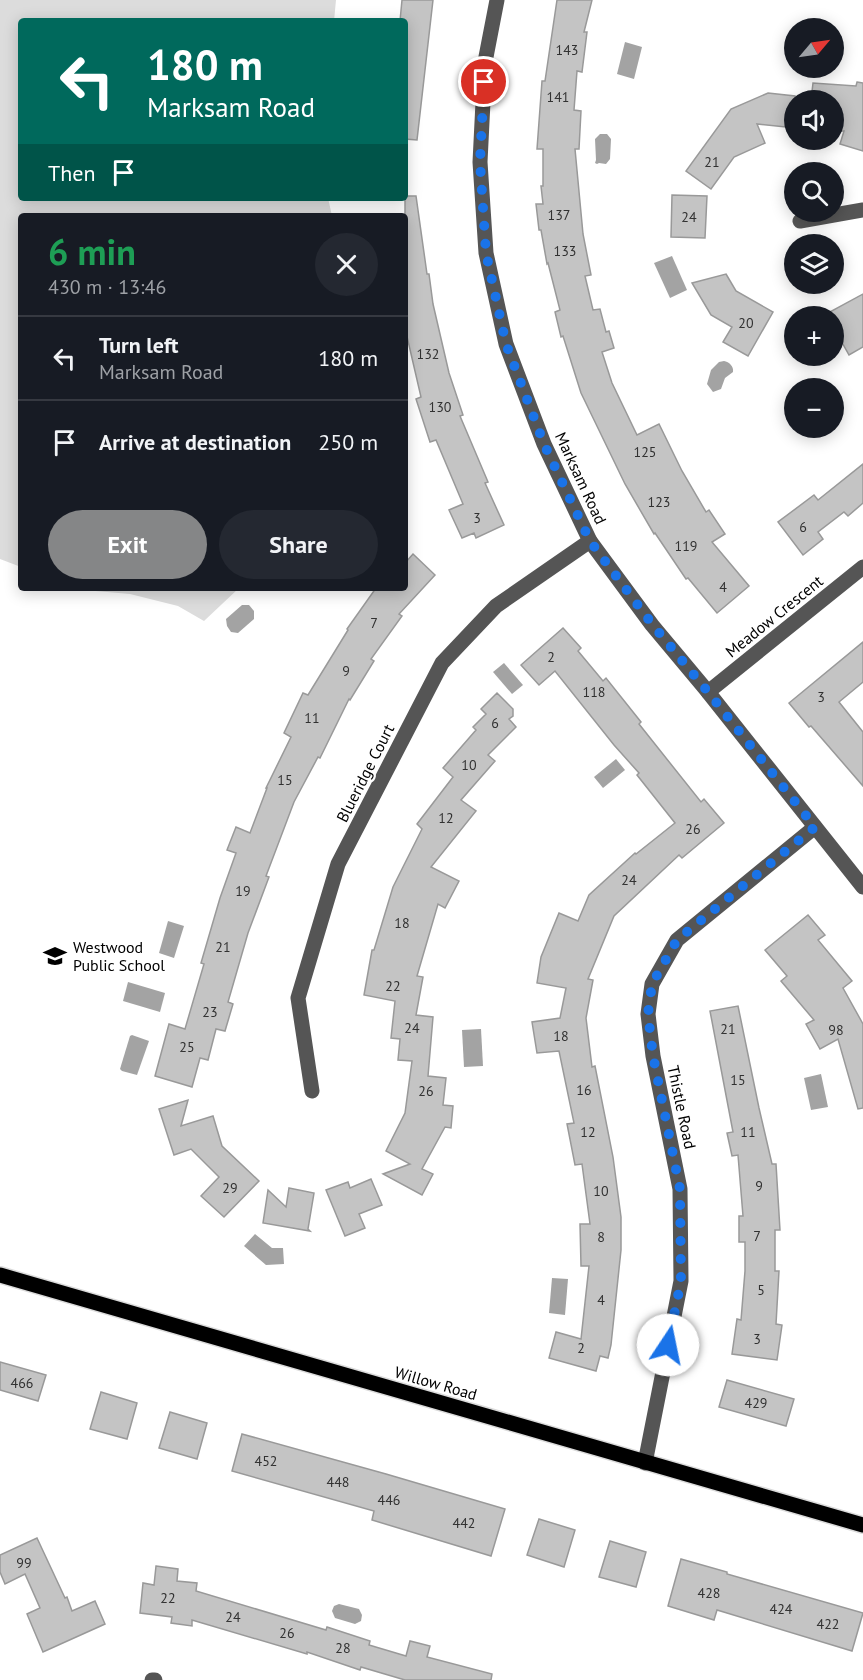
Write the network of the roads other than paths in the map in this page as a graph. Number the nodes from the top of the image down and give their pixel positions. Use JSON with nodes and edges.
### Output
{"nodes":[{"id":1,"x":498,"y":0,"type":"edge"},
{"id":2,"x":863,"y":210,"type":"edge"},
{"id":3,"x":844,"y":213,"type":"edge"},
{"id":4,"x":590,"y":541,"type":"junction"},
{"id":5,"x":863,"y":567,"type":"edge"},
{"id":6,"x":708,"y":692,"type":"junction"},
{"id":7,"x":815,"y":827,"type":"junction"},
{"id":8,"x":863,"y":887,"type":"edge"},
{"id":9,"x":312,"y":1091,"type":"dead end"},
{"id":10,"x":0,"y":1275,"type":"edge"},
{"id":11,"x":645,"y":1463,"type":"junction"},
{"id":12,"x":863,"y":1525,"type":"edge"}],
"edges":[{"from":1,"to":4,"type":"street","name":"Marksam Road"},
{"from":2,"to":3,"type":"street"},
{"from":4,"to":6,"type":"street","name":"Marksam Road"},
{"from":4,"to":9,"type":"street","name":"Blueridge Court"},
{"from":5,"to":6,"type":"street","name":"Meadow Crescent"},
{"from":6,"to":7,"type":"street","name":"Marksam Road"},
{"from":7,"to":8,"type":"street","name":"Marksam Road"},
{"from":7,"to":11,"type":"street","name":"Thistle Road"},
{"from":10,"to":11,"type":"main road","name":"Willow Road"},
{"from":11,"to":12,"type":"main road","name":"Willow Road"}]}
